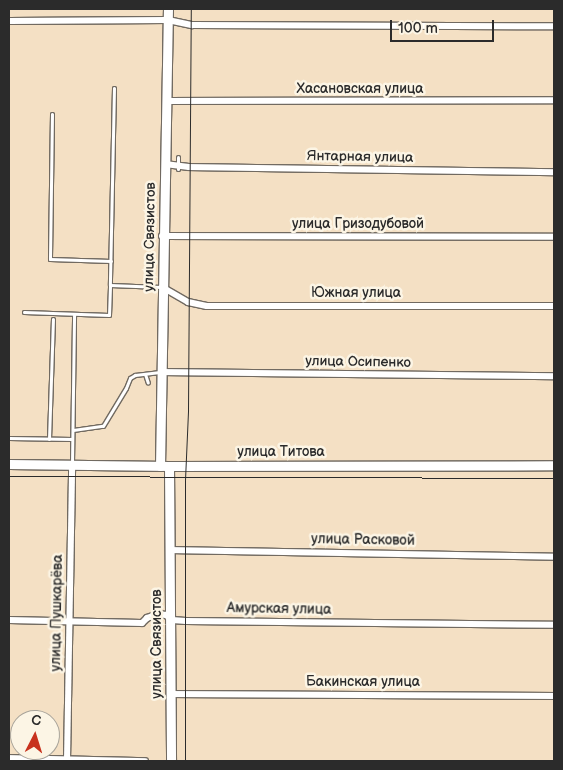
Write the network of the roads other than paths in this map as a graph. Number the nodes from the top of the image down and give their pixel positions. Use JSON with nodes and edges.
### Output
{"nodes":[{"id":1,"x":168,"y":9,"type":"edge"},
{"id":2,"x":168,"y":20,"type":"junction"},
{"id":3,"x":9,"y":21,"type":"edge"},
{"id":4,"x":554,"y":26,"type":"edge"},
{"id":5,"x":114,"y":88,"type":"dead end"},
{"id":6,"x":554,"y":100,"type":"edge"},
{"id":7,"x":166,"y":101,"type":"junction"},
{"id":8,"x":52,"y":114,"type":"dead end"},
{"id":9,"x":178,"y":158,"type":"dead end"},
{"id":10,"x":165,"y":164,"type":"junction"},
{"id":11,"x":178,"y":168,"type":"junction"},
{"id":12,"x":554,"y":172,"type":"edge"},
{"id":13,"x":162,"y":236,"type":"junction"},
{"id":14,"x":554,"y":237,"type":"edge"},
{"id":15,"x":111,"y":261,"type":"junction"},
{"id":16,"x":110,"y":285,"type":"junction"},
{"id":17,"x":162,"y":287,"type":"junction"},
{"id":18,"x":554,"y":306,"type":"edge"},
{"id":19,"x":24,"y":312,"type":"dead end"},
{"id":20,"x":74,"y":314,"type":"junction"},
{"id":21,"x":53,"y":319,"type":"dead end"},
{"id":22,"x":162,"y":372,"type":"junction"},
{"id":23,"x":145,"y":374,"type":"junction"},
{"id":24,"x":554,"y":376,"type":"edge"},
{"id":25,"x":148,"y":383,"type":"dead end"},
{"id":26,"x":73,"y":430,"type":"junction"},
{"id":27,"x":9,"y":438,"type":"edge"},
{"id":28,"x":49,"y":439,"type":"junction"},
{"id":29,"x":72,"y":439,"type":"junction"},
{"id":30,"x":9,"y":464,"type":"edge"},
{"id":31,"x":72,"y":465,"type":"junction"},
{"id":32,"x":554,"y":465,"type":"edge"},
{"id":33,"x":160,"y":466,"type":"junction"},
{"id":34,"x":169,"y":466,"type":"junction"},
{"id":35,"x":171,"y":550,"type":"junction"},
{"id":36,"x":554,"y":557,"type":"edge"},
{"id":37,"x":9,"y":620,"type":"edge"},
{"id":38,"x":172,"y":620,"type":"junction"},
{"id":39,"x":70,"y":622,"type":"junction"},
{"id":40,"x":554,"y":625,"type":"edge"},
{"id":41,"x":171,"y":694,"type":"junction"},
{"id":42,"x":554,"y":696,"type":"edge"},
{"id":43,"x":9,"y":758,"type":"edge"},
{"id":44,"x":67,"y":760,"type":"edge"},
{"id":45,"x":145,"y":761,"type":"edge"},
{"id":46,"x":171,"y":761,"type":"edge"}],
"edges":[{"from":1,"to":2,"type":"street","name":"улица Связистов"},
{"from":2,"to":3,"type":"street"},
{"from":2,"to":4,"type":"street"},
{"from":2,"to":7,"type":"street","name":"улица Связистов"},
{"from":5,"to":15,"type":"lane"},
{"from":6,"to":7,"type":"street","name":"Хасановская улица"},
{"from":7,"to":10,"type":"street","name":"улица Связистов"},
{"from":8,"to":15,"type":"lane"},
{"from":9,"to":11,"type":"lane"},
{"from":10,"to":11,"type":"street","name":"Янтарная улица"},
{"from":10,"to":13,"type":"street","name":"улица Связистов"},
{"from":11,"to":12,"type":"street","name":"Янтарная улица"},
{"from":13,"to":14,"type":"street","name":"улица Гризодубовой"},
{"from":13,"to":17,"type":"street","name":"улица Связистов"},
{"from":15,"to":16,"type":"lane"},
{"from":16,"to":17,"type":"lane"},
{"from":16,"to":20,"type":"lane"},
{"from":17,"to":18,"type":"street","name":"Южная улица"},
{"from":17,"to":22,"type":"street","name":"улица Связистов"},
{"from":19,"to":20,"type":"lane"},
{"from":20,"to":26,"type":"lane"},
{"from":21,"to":28,"type":"lane"},
{"from":22,"to":23,"type":"lane"},
{"from":22,"to":24,"type":"street","name":"улица Осипенко"},
{"from":22,"to":33,"type":"street","name":"улица Связистов"},
{"from":23,"to":25,"type":"lane"},
{"from":23,"to":26,"type":"lane"},
{"from":26,"to":29,"type":"lane"},
{"from":27,"to":28,"type":"lane"},
{"from":28,"to":29,"type":"lane"},
{"from":29,"to":31,"type":"lane"},
{"from":30,"to":31,"type":"street","name":"улица Титова"},
{"from":31,"to":33,"type":"street","name":"улица Титова"},
{"from":31,"to":39,"type":"street","name":"улица Пушкарёва"},
{"from":32,"to":34,"type":"street","name":"улица Титова"},
{"from":33,"to":34,"type":"street","name":"улица Титова"},
{"from":34,"to":35,"type":"street","name":"улица Связистов"},
{"from":35,"to":36,"type":"street","name":"улица Расковой"},
{"from":35,"to":38,"type":"street","name":"улица Связистов"},
{"from":37,"to":39,"type":"street","name":"Амурская улица"},
{"from":38,"to":39,"type":"street","name":"Амурская улица"},
{"from":38,"to":40,"type":"street","name":"Амурская улица"},
{"from":38,"to":41,"type":"street","name":"улица Связистов"},
{"from":39,"to":44,"type":"street","name":"улица Пушкарёва"},
{"from":41,"to":42,"type":"street","name":"Бакинская улица"},
{"from":41,"to":46,"type":"street","name":"улица Связистов"},
{"from":43,"to":44,"type":"street"},
{"from":44,"to":45,"type":"street"}]}
